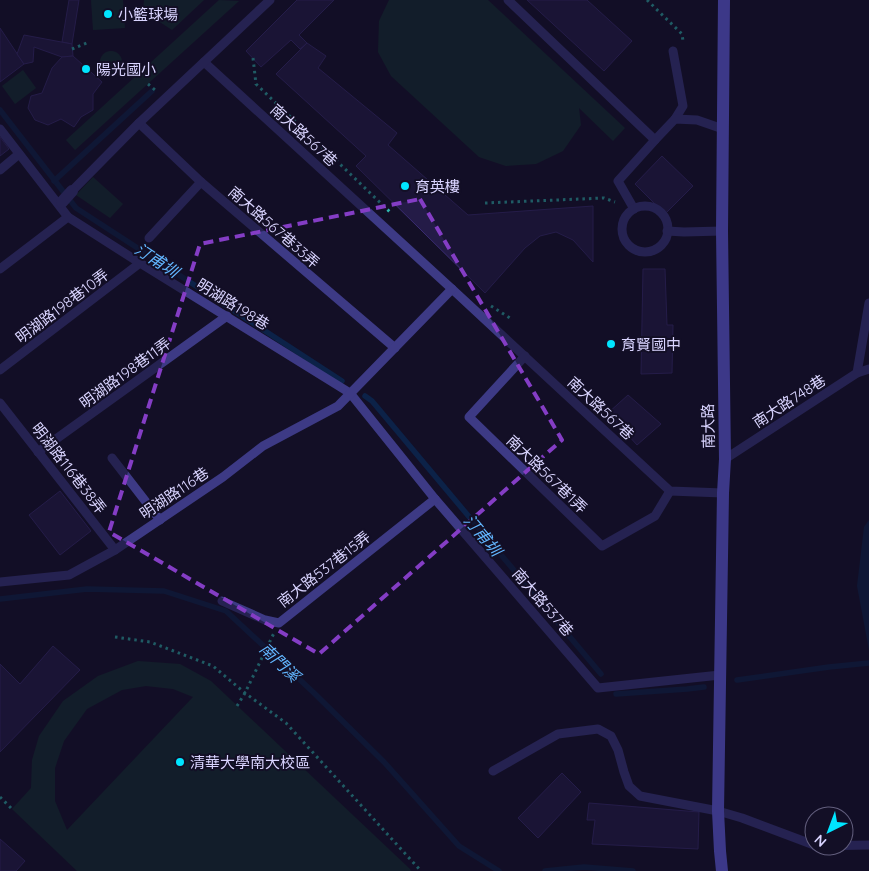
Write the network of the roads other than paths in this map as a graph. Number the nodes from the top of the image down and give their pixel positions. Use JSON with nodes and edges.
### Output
{"nodes":[{"id":1,"x":270,"y":0,"type":"edge"},
{"id":2,"x":508,"y":0,"type":"edge"},
{"id":3,"x":724,"y":0,"type":"edge"},
{"id":4,"x":673,"y":51,"type":"dead end"},
{"id":5,"x":204,"y":62,"type":"junction"},
{"id":6,"x":675,"y":119,"type":"junction"},
{"id":7,"x":139,"y":123,"type":"junction"},
{"id":8,"x":0,"y":129,"type":"edge"},
{"id":9,"x":723,"y":129,"type":"junction"},
{"id":10,"x":655,"y":140,"type":"junction"},
{"id":11,"x":19,"y":154,"type":"junction"},
{"id":12,"x":0,"y":170,"type":"edge"},
{"id":13,"x":201,"y":182,"type":"junction"},
{"id":14,"x":72,"y":191,"type":"joint"},
{"id":15,"x":62,"y":202,"type":"dead end"},
{"id":16,"x":634,"y":209,"type":"junction"},
{"id":17,"x":68,"y":217,"type":"junction"},
{"id":18,"x":668,"y":231,"type":"junction"},
{"id":19,"x":722,"y":231,"type":"junction"},
{"id":20,"x":149,"y":238,"type":"dead end"},
{"id":21,"x":140,"y":263,"type":"junction"},
{"id":22,"x":0,"y":269,"type":"edge"},
{"id":23,"x":452,"y":288,"type":"junction"},
{"id":24,"x":869,"y":304,"type":"edge"},
{"id":25,"x":227,"y":316,"type":"junction"},
{"id":26,"x":394,"y":348,"type":"junction"},
{"id":27,"x":525,"y":356,"type":"junction"},
{"id":28,"x":869,"y":369,"type":"edge"},
{"id":29,"x":0,"y":370,"type":"edge"},
{"id":30,"x":857,"y":373,"type":"junction"},
{"id":31,"x":350,"y":393,"type":"junction"},
{"id":32,"x":0,"y":403,"type":"edge"},
{"id":33,"x":38,"y":452,"type":"junction"},
{"id":34,"x":112,"y":458,"type":"dead end"},
{"id":35,"x":725,"y":459,"type":"junction"},
{"id":36,"x":670,"y":491,"type":"junction"},
{"id":37,"x":723,"y":493,"type":"junction"},
{"id":38,"x":435,"y":499,"type":"junction"},
{"id":39,"x":160,"y":520,"type":"junction"},
{"id":40,"x":115,"y":550,"type":"junction"},
{"id":41,"x":0,"y":582,"type":"edge"},
{"id":42,"x":222,"y":601,"type":"dead end"},
{"id":43,"x":720,"y":675,"type":"junction"},
{"id":44,"x":493,"y":771,"type":"dead end"},
{"id":45,"x":718,"y":811,"type":"junction"},
{"id":46,"x":804,"y":842,"type":"edge"},
{"id":47,"x":854,"y":846,"type":"edge"},
{"id":48,"x":868,"y":846,"type":"edge"},
{"id":49,"x":722,"y":871,"type":"edge"}],
"edges":[{"from":1,"to":5,"type":"lane"},
{"from":2,"to":10,"type":"lane"},
{"from":3,"to":9,"type":"main road","name":"南大路"},
{"from":4,"to":6,"type":"lane"},
{"from":5,"to":7,"type":"lane"},
{"from":5,"to":23,"type":"lane","name":"南大路567巷"},
{"from":6,"to":9,"type":"lane"},
{"from":6,"to":10,"type":"lane"},
{"from":7,"to":13,"type":"lane","name":"南大路567巷33弄"},
{"from":7,"to":14,"type":"lane"},
{"from":8,"to":11,"type":"lane","name":"明湖路198巷"},
{"from":9,"to":19,"type":"main road","name":"南大路"},
{"from":10,"to":16,"type":"lane"},
{"from":11,"to":12,"type":"lane"},
{"from":11,"to":17,"type":"lane","name":"明湖路198巷"},
{"from":13,"to":20,"type":"lane"},
{"from":13,"to":26,"type":"lane","name":"南大路567巷33弄"},
{"from":14,"to":15,"type":"street"},
{"from":16,"to":18,"type":"lane"},
{"from":16,"to":18,"type":"lane"},
{"from":17,"to":21,"type":"lane","name":"明湖路198巷"},
{"from":17,"to":22,"type":"lane"},
{"from":18,"to":19,"type":"lane"},
{"from":19,"to":35,"type":"main road","name":"南大路"},
{"from":21,"to":25,"type":"lane","name":"明湖路198巷"},
{"from":21,"to":29,"type":"lane","name":"明湖路198巷10弄"},
{"from":23,"to":26,"type":"lane"},
{"from":23,"to":27,"type":"lane","name":"南大路567巷"},
{"from":24,"to":30,"type":"lane"},
{"from":25,"to":31,"type":"lane","name":"明湖路198巷"},
{"from":25,"to":33,"type":"lane","name":"明湖路198巷11弄"},
{"from":26,"to":31,"type":"lane"},
{"from":27,"to":36,"type":"lane","name":"南大路567巷"},
{"from":27,"to":36,"type":"lane","name":"南大路567巷1弄"},
{"from":28,"to":30,"type":"lane","name":"南大路748巷"},
{"from":30,"to":35,"type":"lane","name":"南大路748巷"},
{"from":31,"to":38,"type":"lane","name":"南大路537巷"},
{"from":31,"to":39,"type":"lane","name":"明湖路116巷"},
{"from":32,"to":33,"type":"lane","name":"明湖路116巷38弄"},
{"from":33,"to":40,"type":"lane","name":"明湖路116巷38弄"},
{"from":34,"to":39,"type":"lane"},
{"from":35,"to":37,"type":"main road","name":"南大路"},
{"from":36,"to":37,"type":"lane"},
{"from":37,"to":43,"type":"main road","name":"南大路"},
{"from":38,"to":42,"type":"lane","name":"南大路537巷15弄"},
{"from":38,"to":43,"type":"lane","name":"南大路537巷"},
{"from":39,"to":40,"type":"lane","name":"明湖路116巷"},
{"from":40,"to":41,"type":"lane","name":"明湖路116巷"},
{"from":43,"to":45,"type":"main road","name":"南大路"},
{"from":44,"to":45,"type":"lane"},
{"from":45,"to":46,"type":"lane"},
{"from":45,"to":49,"type":"main road","name":"南大路"},
{"from":47,"to":48,"type":"lane"}]}
